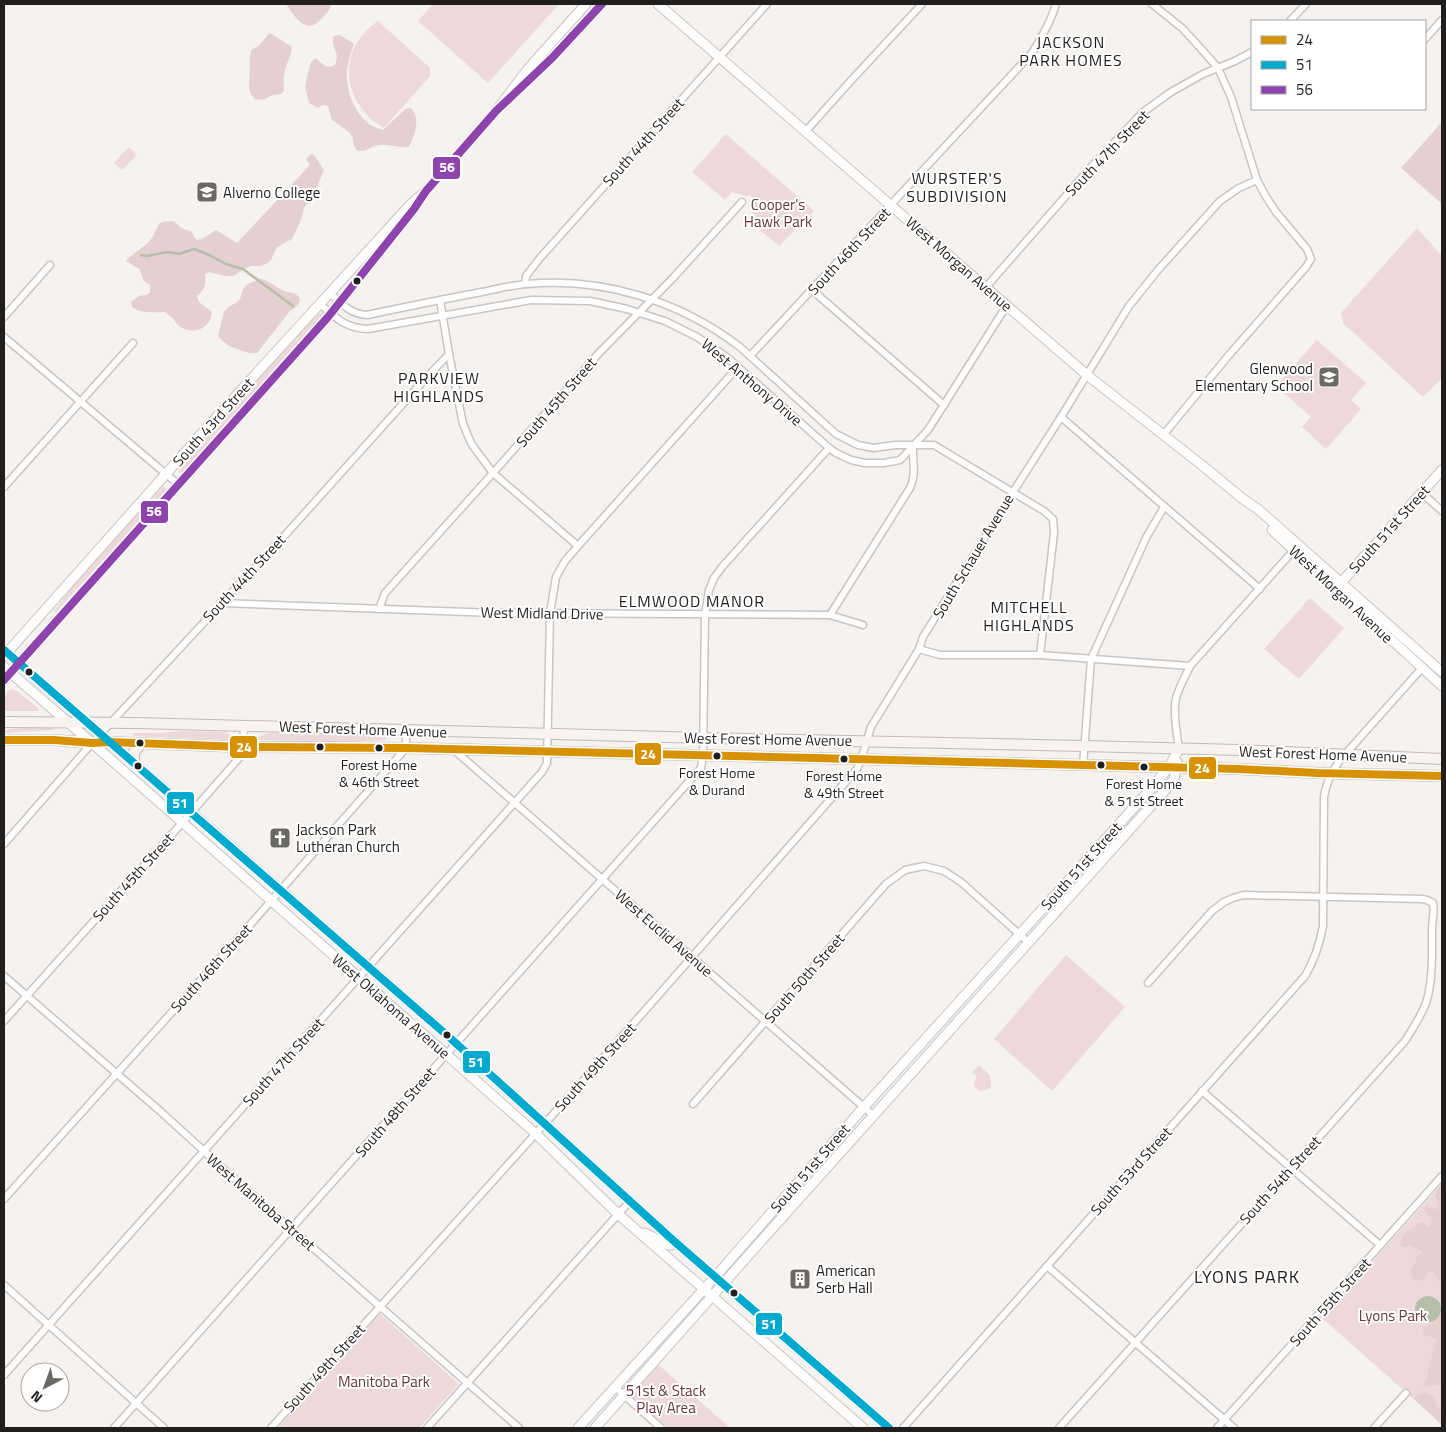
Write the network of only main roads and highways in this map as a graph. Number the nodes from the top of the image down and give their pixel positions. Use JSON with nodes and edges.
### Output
{"nodes":[{"id":1,"x":586,"y":4,"type":"edge"},
{"id":2,"x":602,"y":4,"type":"edge"},
{"id":3,"x":658,"y":4,"type":"edge"},
{"id":4,"x":496,"y":111,"type":"junction"},
{"id":5,"x":426,"y":191,"type":"junction"},
{"id":6,"x":1442,"y":470,"type":"edge"},
{"id":7,"x":1243,"y":499,"type":"junction"},
{"id":8,"x":1338,"y":586,"type":"junction"},
{"id":9,"x":5,"y":653,"type":"edge"},
{"id":10,"x":1426,"y":659,"type":"junction"},
{"id":11,"x":18,"y":663,"type":"junction"},
{"id":12,"x":1422,"y":668,"type":"junction"},
{"id":13,"x":1442,"y":672,"type":"edge"},
{"id":14,"x":6,"y":673,"type":"edge"},
{"id":15,"x":1442,"y":686,"type":"edge"},
{"id":16,"x":4,"y":722,"type":"edge"},
{"id":17,"x":67,"y":722,"type":"junction"},
{"id":18,"x":87,"y":723,"type":"junction"},
{"id":19,"x":4,"y":740,"type":"edge"},
{"id":20,"x":109,"y":742,"type":"junction"},
{"id":21,"x":92,"y":743,"type":"junction"},
{"id":22,"x":142,"y":743,"type":"junction"},
{"id":23,"x":547,"y":743,"type":"junction"},
{"id":24,"x":704,"y":747,"type":"junction"},
{"id":25,"x":1179,"y":749,"type":"junction"},
{"id":26,"x":1442,"y":759,"type":"edge"},
{"id":27,"x":134,"y":763,"type":"junction"},
{"id":28,"x":1173,"y":768,"type":"junction"},
{"id":29,"x":1442,"y":776,"type":"edge"},
{"id":30,"x":632,"y":1226,"type":"junction"},
{"id":31,"x":675,"y":1242,"type":"junction"},
{"id":32,"x":715,"y":1277,"type":"junction"},
{"id":33,"x":723,"y":1284,"type":"junction"},
{"id":34,"x":704,"y":1289,"type":"junction"},
{"id":35,"x":712,"y":1296,"type":"junction"},
{"id":36,"x":578,"y":1428,"type":"edge"},
{"id":37,"x":595,"y":1428,"type":"edge"},
{"id":38,"x":863,"y":1428,"type":"edge"},
{"id":39,"x":888,"y":1428,"type":"edge"}],
"edges":[{"from":1,"to":4,"type":"main road","name":"South 43rd Street"},
{"from":2,"to":4,"type":"main road","name":"South 43rd Street"},
{"from":3,"to":7,"type":"main road","name":"West Morgan Avenue"},
{"from":4,"to":5,"type":"main road","name":"South 43rd Street"},
{"from":5,"to":9,"type":"main road","name":"South 43rd Street"},
{"from":5,"to":11,"type":"main road","name":"South 43rd Street"},
{"from":6,"to":8,"type":"main road","name":"South 51st Street"},
{"from":7,"to":8,"type":"main road","name":"West Morgan Avenue"},
{"from":7,"to":8,"type":"main road","name":"West Morgan Avenue"},
{"from":8,"to":10,"type":"main road","name":"West Morgan Avenue"},
{"from":8,"to":12,"type":"main road","name":"West Morgan Avenue"},
{"from":9,"to":11,"type":"main road","name":"West Oklahoma Avenue"},
{"from":10,"to":12,"type":"main road"},
{"from":10,"to":13,"type":"main road","name":"West Morgan Avenue"},
{"from":11,"to":14,"type":"main road","name":"South 43rd Street"},
{"from":11,"to":18,"type":"main road","name":"West Oklahoma Avenue"},
{"from":12,"to":15,"type":"main road","name":"West Morgan Avenue"},
{"from":14,"to":17,"type":"main road","name":"West Oklahoma Avenue"},
{"from":16,"to":17,"type":"main road","name":"West Forest Home Avenue"},
{"from":17,"to":18,"type":"main road","name":"West Forest Home Avenue"},
{"from":17,"to":21,"type":"main road","name":"West Oklahoma Avenue"},
{"from":18,"to":20,"type":"main road","name":"West Oklahoma Avenue"},
{"from":18,"to":23,"type":"main road","name":"West Forest Home Avenue"},
{"from":19,"to":21,"type":"main road","name":"West Forest Home Avenue"},
{"from":20,"to":21,"type":"main road","name":"West Forest Home Avenue"},
{"from":20,"to":22,"type":"main road","name":"West Forest Home Avenue"},
{"from":20,"to":27,"type":"main road","name":"West Oklahoma Avenue"},
{"from":21,"to":30,"type":"main road","name":"West Oklahoma Avenue"},
{"from":22,"to":23,"type":"main road","name":"West Forest Home Avenue"},
{"from":22,"to":27,"type":"main road"},
{"from":23,"to":24,"type":"main road","name":"West Forest Home Avenue"},
{"from":23,"to":24,"type":"main road","name":"West Forest Home Avenue"},
{"from":24,"to":25,"type":"main road","name":"West Forest Home Avenue"},
{"from":24,"to":28,"type":"main road","name":"West Forest Home Avenue"},
{"from":25,"to":26,"type":"main road","name":"West Forest Home Avenue"},
{"from":25,"to":28,"type":"main road","name":"South 51st Street"},
{"from":27,"to":31,"type":"main road","name":"West Oklahoma Avenue"},
{"from":28,"to":29,"type":"main road","name":"West Forest Home Avenue"},
{"from":28,"to":32,"type":"main road","name":"South 51st Street"},
{"from":28,"to":33,"type":"main road","name":"South 51st Street"},
{"from":30,"to":31,"type":"main road"},
{"from":30,"to":34,"type":"main road","name":"West Oklahoma Avenue"},
{"from":31,"to":32,"type":"main road","name":"West Oklahoma Avenue"},
{"from":32,"to":33,"type":"main road","name":"West Oklahoma Avenue"},
{"from":32,"to":34,"type":"main road","name":"South 51st Street"},
{"from":33,"to":35,"type":"main road","name":"South 51st Street"},
{"from":33,"to":39,"type":"main road","name":"West Oklahoma Avenue"},
{"from":34,"to":35,"type":"main road","name":"West Oklahoma Avenue"},
{"from":34,"to":36,"type":"main road","name":"South 51st Street"},
{"from":35,"to":37,"type":"main road","name":"South 51st Street"},
{"from":35,"to":38,"type":"main road","name":"West Oklahoma Avenue"}]}
